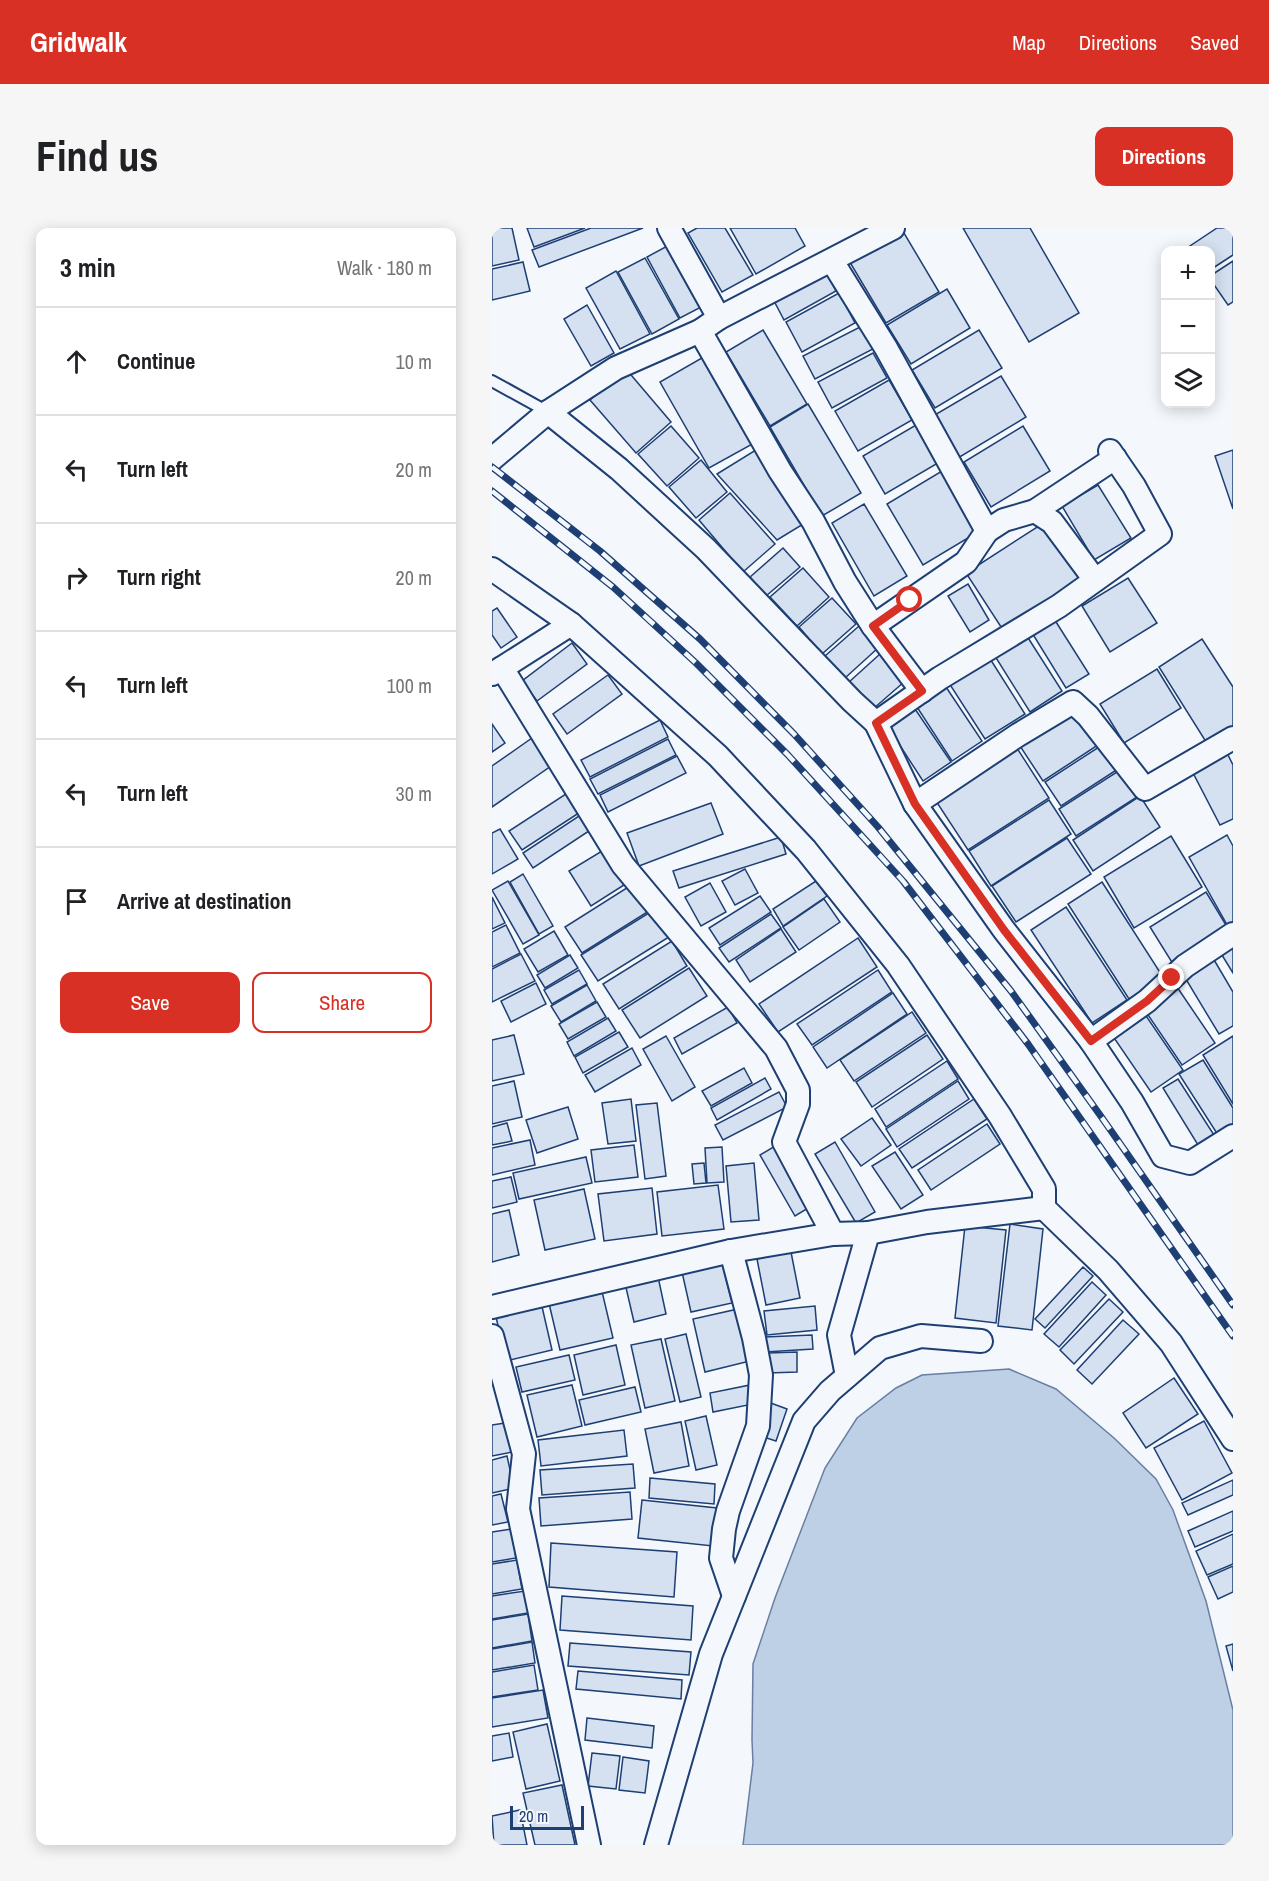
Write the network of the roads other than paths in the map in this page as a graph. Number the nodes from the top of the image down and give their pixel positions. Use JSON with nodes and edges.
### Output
{"nodes":[{"id":1,"x":669,"y":228,"type":"edge"},
{"id":2,"x":893,"y":228,"type":"edge"},
{"id":3,"x":832,"y":261,"type":"junction"},
{"id":4,"x":719,"y":318,"type":"junction"},
{"id":5,"x":700,"y":331,"type":"junction"},
{"id":6,"x":492,"y":381,"type":"edge"},
{"id":7,"x":548,"y":412,"type":"junction"},
{"id":8,"x":492,"y":459,"type":"edge"},
{"id":9,"x":1035,"y":511,"type":"junction"},
{"id":10,"x":987,"y":531,"type":"junction"},
{"id":11,"x":492,"y":569,"type":"edge"},
{"id":12,"x":1095,"y":580,"type":"junction"},
{"id":13,"x":571,"y":624,"type":"junction"},
{"id":14,"x":873,"y":626,"type":"junction"},
{"id":15,"x":497,"y":671,"type":"edge"},
{"id":16,"x":922,"y":691,"type":"junction"},
{"id":17,"x":876,"y":723,"type":"junction"},
{"id":18,"x":1233,"y":738,"type":"edge"},
{"id":19,"x":915,"y":804,"type":"junction"},
{"id":20,"x":1233,"y":934,"type":"edge"},
{"id":21,"x":1091,"y":1041,"type":"junction"},
{"id":22,"x":1233,"y":1136,"type":"edge"},
{"id":23,"x":1044,"y":1208,"type":"junction"},
{"id":24,"x":868,"y":1233,"type":"junction"},
{"id":25,"x":833,"y":1234,"type":"junction"},
{"id":26,"x":731,"y":1251,"type":"junction"},
{"id":27,"x":492,"y":1307,"type":"edge"},
{"id":28,"x":492,"y":1336,"type":"edge"},
{"id":29,"x":981,"y":1341,"type":"dead end"},
{"id":30,"x":847,"y":1376,"type":"junction"},
{"id":31,"x":1233,"y":1439,"type":"edge"},
{"id":32,"x":734,"y":1596,"type":"junction"},
{"id":33,"x":589,"y":1845,"type":"edge"},
{"id":34,"x":656,"y":1845,"type":"edge"}],
"edges":[{"from":1,"to":4,"type":"street"},
{"from":2,"to":3,"type":"street"},
{"from":3,"to":4,"type":"street"},
{"from":3,"to":10,"type":"street"},
{"from":4,"to":5,"type":"street"},
{"from":5,"to":7,"type":"street"},
{"from":5,"to":14,"type":"street"},
{"from":6,"to":7,"type":"lane"},
{"from":7,"to":8,"type":"street"},
{"from":7,"to":17,"type":"street"},
{"from":9,"to":10,"type":"street"},
{"from":9,"to":12,"type":"street"},
{"from":9,"to":12,"type":"street"},
{"from":10,"to":14,"type":"street"},
{"from":11,"to":13,"type":"street"},
{"from":12,"to":16,"type":"street"},
{"from":13,"to":15,"type":"street"},
{"from":13,"to":23,"type":"street"},
{"from":14,"to":16,"type":"street"},
{"from":15,"to":25,"type":"street"},
{"from":16,"to":17,"type":"street"},
{"from":17,"to":19,"type":"street"},
{"from":18,"to":19,"type":"street"},
{"from":19,"to":21,"type":"street"},
{"from":20,"to":21,"type":"street"},
{"from":21,"to":22,"type":"street"},
{"from":23,"to":24,"type":"street"},
{"from":23,"to":31,"type":"street"},
{"from":24,"to":25,"type":"street"},
{"from":24,"to":30,"type":"street"},
{"from":25,"to":26,"type":"street"},
{"from":26,"to":27,"type":"street"},
{"from":26,"to":32,"type":"street"},
{"from":28,"to":33,"type":"street"},
{"from":29,"to":30,"type":"street"},
{"from":30,"to":32,"type":"street"},
{"from":32,"to":34,"type":"street"}]}
